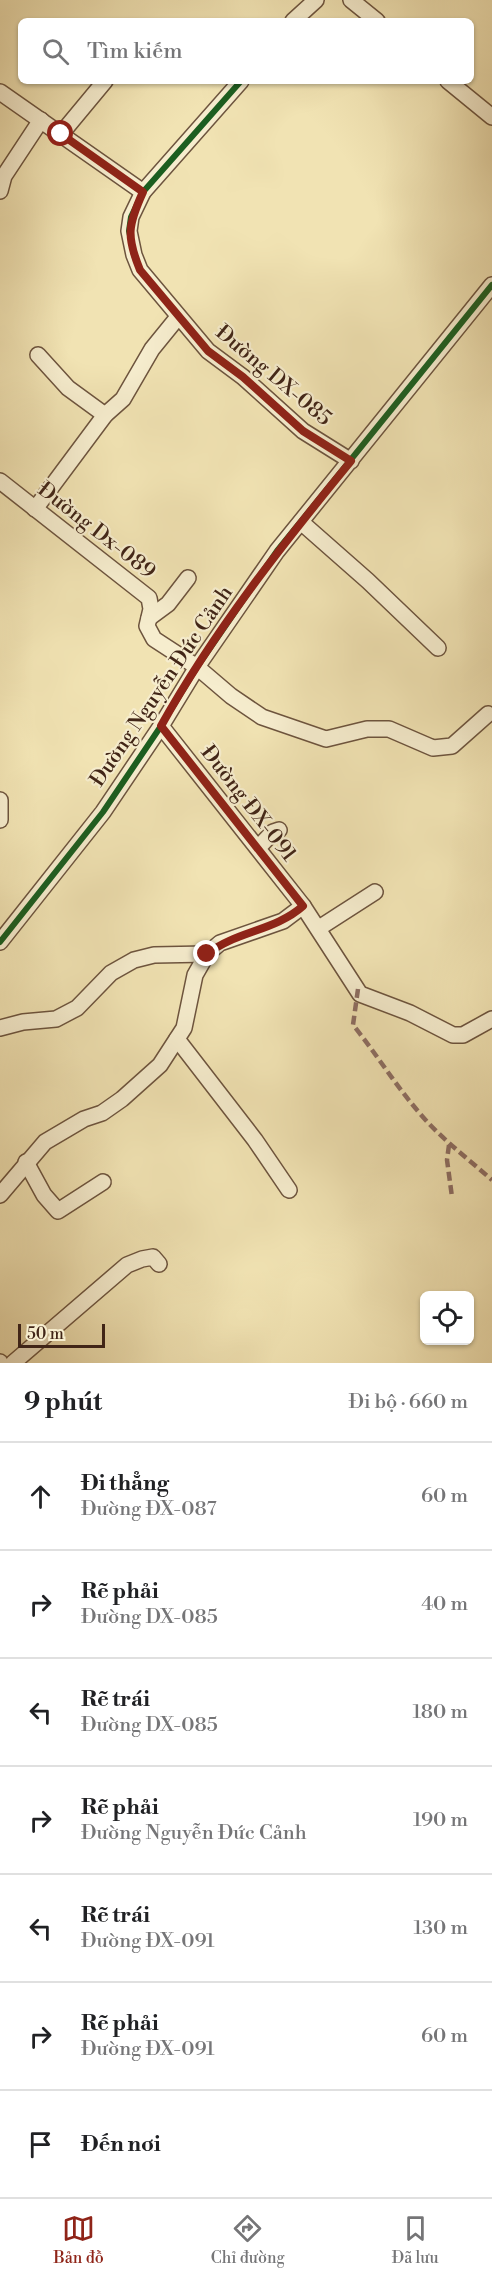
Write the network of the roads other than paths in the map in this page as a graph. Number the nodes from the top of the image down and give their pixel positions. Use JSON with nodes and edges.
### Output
{"nodes":[{"id":1,"x":316,"y":0,"type":"edge"},
{"id":2,"x":351,"y":0,"type":"edge"},
{"id":3,"x":296,"y":18,"type":"edge"},
{"id":4,"x":373,"y":18,"type":"edge"},
{"id":5,"x":103,"y":84,"type":"edge"},
{"id":6,"x":238,"y":84,"type":"edge"},
{"id":7,"x":452,"y":84,"type":"edge"},
{"id":8,"x":0,"y":92,"type":"edge"},
{"id":9,"x":492,"y":117,"type":"edge"},
{"id":10,"x":41,"y":120,"type":"junction"},
{"id":11,"x":61,"y":134,"type":"junction"},
{"id":12,"x":0,"y":191,"type":"edge"},
{"id":13,"x":143,"y":192,"type":"junction"},
{"id":14,"x":492,"y":285,"type":"edge"},
{"id":15,"x":178,"y":317,"type":"junction"},
{"id":16,"x":38,"y":355,"type":"dead end"},
{"id":17,"x":105,"y":415,"type":"junction"},
{"id":18,"x":351,"y":461,"type":"junction"},
{"id":19,"x":0,"y":481,"type":"edge"},
{"id":20,"x":35,"y":509,"type":"junction"},
{"id":21,"x":301,"y":522,"type":"junction"},
{"id":22,"x":188,"y":579,"type":"dead end"},
{"id":23,"x":149,"y":618,"type":"junction"},
{"id":24,"x":438,"y":648,"type":"dead end"},
{"id":25,"x":197,"y":667,"type":"junction"},
{"id":26,"x":488,"y":714,"type":"dead end"},
{"id":27,"x":161,"y":726,"type":"junction"},
{"id":28,"x":0,"y":800,"type":"edge"},
{"id":29,"x":0,"y":820,"type":"edge"},
{"id":30,"x":279,"y":830,"type":"dead end"},
{"id":31,"x":258,"y":848,"type":"junction"},
{"id":32,"x":375,"y":892,"type":"dead end"},
{"id":33,"x":303,"y":906,"type":"junction"},
{"id":34,"x":319,"y":928,"type":"junction"},
{"id":35,"x":0,"y":942,"type":"edge"},
{"id":36,"x":207,"y":954,"type":"junction"},
{"id":37,"x":492,"y":1019,"type":"edge"},
{"id":38,"x":0,"y":1028,"type":"edge"},
{"id":39,"x":177,"y":1038,"type":"junction"},
{"id":40,"x":26,"y":1162,"type":"junction"},
{"id":41,"x":103,"y":1182,"type":"dead end"},
{"id":42,"x":289,"y":1190,"type":"dead end"},
{"id":43,"x":0,"y":1195,"type":"edge"},
{"id":44,"x":159,"y":1264,"type":"dead end"},
{"id":45,"x":13,"y":1363,"type":"edge"}],
"edges":[{"from":1,"to":3,"type":"street"},
{"from":2,"to":4,"type":"street"},
{"from":5,"to":11,"type":"street"},
{"from":6,"to":13,"type":"street","name":"Đường DX-085"},
{"from":7,"to":9,"type":"street"},
{"from":8,"to":10,"type":"street"},
{"from":10,"to":11,"type":"street"},
{"from":10,"to":12,"type":"street"},
{"from":11,"to":13,"type":"street"},
{"from":13,"to":15,"type":"street","name":"Đường DX-085"},
{"from":14,"to":18,"type":"street","name":"Đường Nguyễn Đức Cảnh"},
{"from":15,"to":17,"type":"street"},
{"from":15,"to":18,"type":"street","name":"Đường DX-085"},
{"from":16,"to":17,"type":"street"},
{"from":17,"to":20,"type":"street"},
{"from":18,"to":21,"type":"street","name":"Đường Nguyễn Đức Cảnh"},
{"from":19,"to":20,"type":"street","name":"Đường Dx-089"},
{"from":20,"to":23,"type":"street","name":"Đường Dx-089"},
{"from":21,"to":24,"type":"street"},
{"from":21,"to":25,"type":"street","name":"Đường Nguyễn Đức Cảnh"},
{"from":22,"to":23,"type":"street"},
{"from":23,"to":25,"type":"street","name":"Đường Dx-089"},
{"from":25,"to":26,"type":"street","name":"Đường Dx-089"},
{"from":25,"to":27,"type":"street","name":"Đường Nguyễn Đức Cảnh"},
{"from":27,"to":31,"type":"street","name":"Đường ĐX-091"},
{"from":27,"to":35,"type":"street","name":"Đường Nguyễn Đức Cảnh"},
{"from":28,"to":29,"type":"street"},
{"from":30,"to":31,"type":"street"},
{"from":31,"to":33,"type":"street","name":"Đường ĐX-091"},
{"from":32,"to":34,"type":"street"},
{"from":33,"to":34,"type":"street","name":"Đường ĐX-091"},
{"from":33,"to":36,"type":"street"},
{"from":34,"to":37,"type":"street","name":"Đường ĐX-091"},
{"from":36,"to":38,"type":"street"},
{"from":36,"to":39,"type":"street"},
{"from":39,"to":40,"type":"street"},
{"from":39,"to":42,"type":"street"},
{"from":40,"to":41,"type":"street"},
{"from":40,"to":43,"type":"street"},
{"from":44,"to":45,"type":"street"}]}
